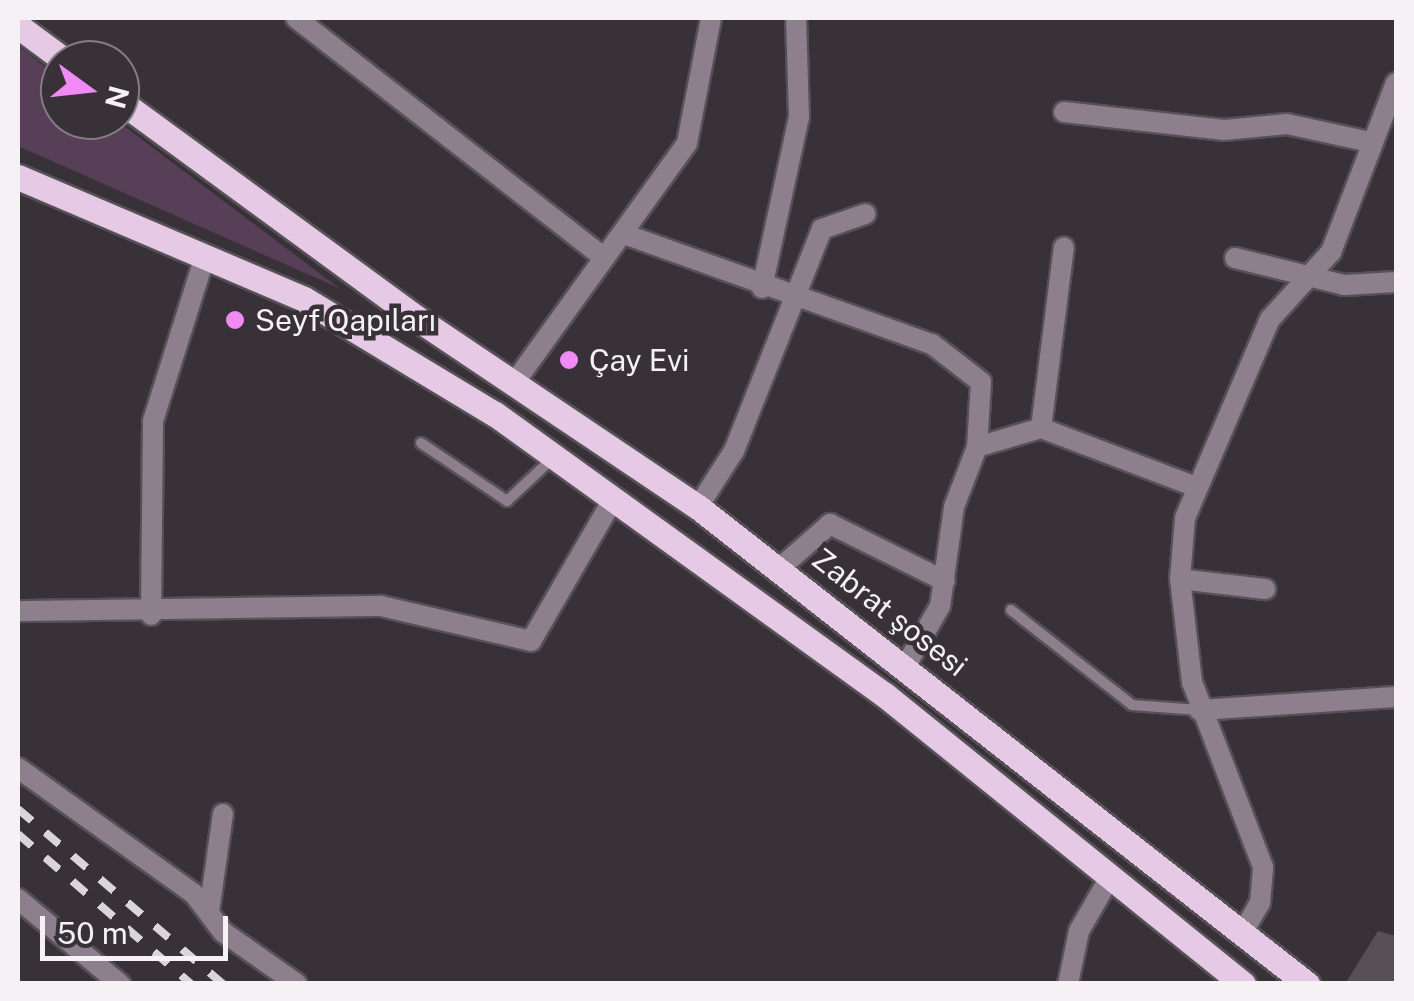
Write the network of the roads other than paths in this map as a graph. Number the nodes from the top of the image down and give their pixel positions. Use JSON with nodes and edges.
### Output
{"nodes":[{"id":1,"x":296,"y":18,"type":"edge"},
{"id":2,"x":711,"y":18,"type":"edge"},
{"id":3,"x":796,"y":18,"type":"edge"},
{"id":4,"x":18,"y":26,"type":"edge"},
{"id":5,"x":40,"y":42,"type":"edge"},
{"id":6,"x":1396,"y":83,"type":"edge"},
{"id":7,"x":1064,"y":112,"type":"dead end"},
{"id":8,"x":140,"y":116,"type":"edge"},
{"id":9,"x":1370,"y":142,"type":"junction"},
{"id":10,"x":18,"y":176,"type":"edge"},
{"id":11,"x":865,"y":214,"type":"dead end"},
{"id":12,"x":624,"y":234,"type":"junction"},
{"id":13,"x":1064,"y":247,"type":"dead end"},
{"id":14,"x":205,"y":256,"type":"junction"},
{"id":15,"x":604,"y":258,"type":"junction"},
{"id":16,"x":1235,"y":258,"type":"dead end"},
{"id":17,"x":1312,"y":279,"type":"junction"},
{"id":18,"x":1396,"y":282,"type":"edge"},
{"id":19,"x":762,"y":288,"type":"junction"},
{"id":20,"x":796,"y":294,"type":"junction"},
{"id":21,"x":517,"y":379,"type":"junction"},
{"id":22,"x":1041,"y":428,"type":"junction"},
{"id":23,"x":421,"y":443,"type":"dead end"},
{"id":24,"x":977,"y":448,"type":"junction"},
{"id":25,"x":555,"y":456,"type":"junction"},
{"id":26,"x":1194,"y":486,"type":"junction"},
{"id":27,"x":614,"y":498,"type":"junction"},
{"id":28,"x":698,"y":507,"type":"junction"},
{"id":29,"x":780,"y":568,"type":"junction"},
{"id":30,"x":1180,"y":580,"type":"junction"},
{"id":31,"x":945,"y":581,"type":"junction"},
{"id":32,"x":1265,"y":589,"type":"dead end"},
{"id":33,"x":1011,"y":610,"type":"dead end"},
{"id":34,"x":18,"y":611,"type":"edge"},
{"id":35,"x":151,"y":615,"type":"junction"},
{"id":36,"x":905,"y":667,"type":"junction"},
{"id":37,"x":1396,"y":697,"type":"edge"},
{"id":38,"x":1199,"y":710,"type":"junction"},
{"id":39,"x":18,"y":768,"type":"edge"},
{"id":40,"x":223,"y":814,"type":"dead end"},
{"id":41,"x":1110,"y":876,"type":"junction"},
{"id":42,"x":18,"y":899,"type":"edge"},
{"id":43,"x":209,"y":912,"type":"junction"},
{"id":44,"x":1242,"y":932,"type":"junction"},
{"id":45,"x":1216,"y":962,"type":"junction"},
{"id":46,"x":120,"y":984,"type":"edge"},
{"id":47,"x":297,"y":984,"type":"edge"},
{"id":48,"x":1068,"y":984,"type":"edge"},
{"id":49,"x":1243,"y":984,"type":"edge"},
{"id":50,"x":1307,"y":984,"type":"edge"}],
"edges":[{"from":1,"to":15,"type":"street"},
{"from":2,"to":12,"type":"street"},
{"from":3,"to":19,"type":"street"},
{"from":4,"to":5,"type":"main road"},
{"from":6,"to":9,"type":"street"},
{"from":7,"to":9,"type":"street"},
{"from":8,"to":21,"type":"main road","name":"Zabrat şosesi"},
{"from":9,"to":17,"type":"street"},
{"from":10,"to":14,"type":"main road"},
{"from":11,"to":20,"type":"street"},
{"from":12,"to":15,"type":"street"},
{"from":12,"to":19,"type":"street"},
{"from":13,"to":22,"type":"street"},
{"from":14,"to":25,"type":"main road"},
{"from":14,"to":35,"type":"street"},
{"from":15,"to":21,"type":"street"},
{"from":16,"to":17,"type":"street"},
{"from":17,"to":18,"type":"street"},
{"from":17,"to":26,"type":"street"},
{"from":19,"to":20,"type":"street"},
{"from":20,"to":24,"type":"street"},
{"from":20,"to":28,"type":"street"},
{"from":21,"to":28,"type":"main road","name":"Zabrat şosesi"},
{"from":22,"to":24,"type":"street"},
{"from":22,"to":26,"type":"street"},
{"from":23,"to":25,"type":"lane"},
{"from":24,"to":31,"type":"street"},
{"from":25,"to":27,"type":"main road"},
{"from":26,"to":30,"type":"street"},
{"from":27,"to":35,"type":"street"},
{"from":27,"to":41,"type":"main road"},
{"from":28,"to":29,"type":"main road","name":"Zabrat şosesi"},
{"from":29,"to":31,"type":"street"},
{"from":29,"to":36,"type":"main road","name":"Zabrat şosesi"},
{"from":30,"to":32,"type":"street"},
{"from":30,"to":38,"type":"street"},
{"from":31,"to":36,"type":"street"},
{"from":33,"to":38,"type":"lane"},
{"from":34,"to":35,"type":"street"},
{"from":36,"to":44,"type":"main road","name":"Zabrat şosesi"},
{"from":37,"to":38,"type":"street"},
{"from":38,"to":44,"type":"street"},
{"from":39,"to":43,"type":"street"},
{"from":40,"to":43,"type":"street"},
{"from":41,"to":45,"type":"main road"},
{"from":41,"to":48,"type":"street"},
{"from":42,"to":46,"type":"street"},
{"from":43,"to":47,"type":"street"},
{"from":44,"to":45,"type":"main road"},
{"from":44,"to":50,"type":"main road","name":"Zabrat şosesi"},
{"from":45,"to":49,"type":"main road"}]}
